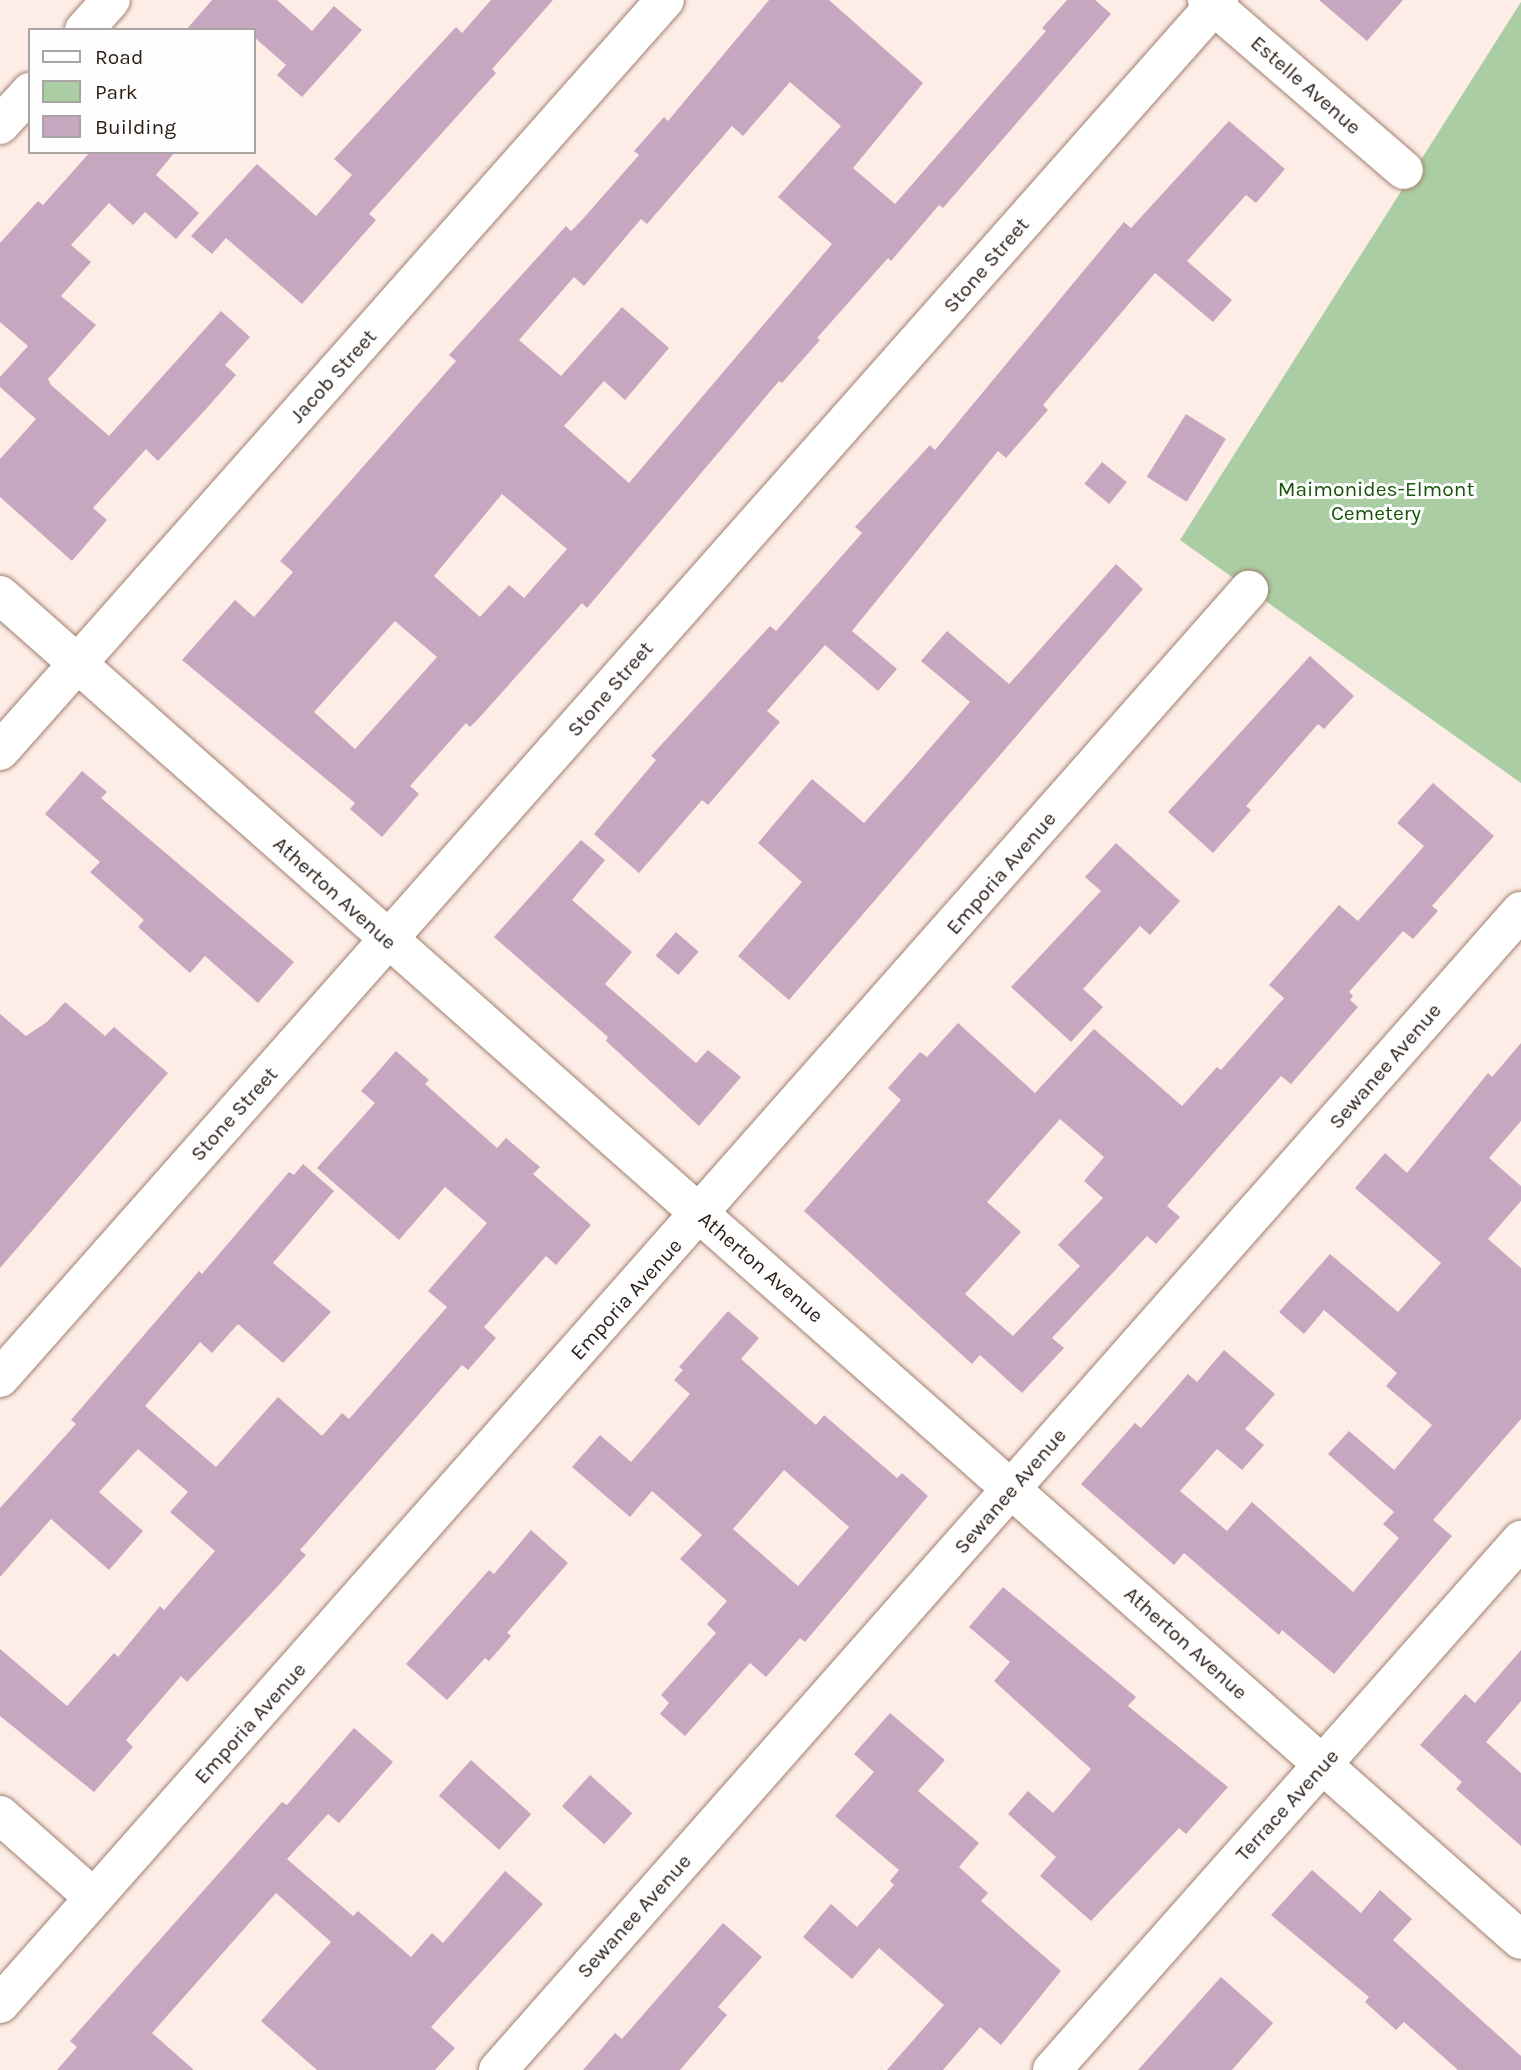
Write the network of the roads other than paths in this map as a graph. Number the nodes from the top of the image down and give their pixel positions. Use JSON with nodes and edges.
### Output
{"nodes":[{"id":1,"x":111,"y":0,"type":"edge"},
{"id":2,"x":665,"y":0,"type":"edge"},
{"id":3,"x":1213,"y":2,"type":"edge"},
{"id":4,"x":87,"y":28,"type":"edge"},
{"id":5,"x":28,"y":94,"type":"edge"},
{"id":6,"x":0,"y":125,"type":"edge"},
{"id":7,"x":1404,"y":170,"type":"dead end"},
{"id":8,"x":1249,"y":590,"type":"dead end"},
{"id":9,"x":0,"y":595,"type":"edge"},
{"id":10,"x":77,"y":664,"type":"junction"},
{"id":11,"x":0,"y":751,"type":"edge"},
{"id":12,"x":1521,"y":911,"type":"edge"},
{"id":13,"x":388,"y":940,"type":"junction"},
{"id":14,"x":701,"y":1214,"type":"junction"},
{"id":15,"x":0,"y":1378,"type":"edge"},
{"id":16,"x":1012,"y":1489,"type":"junction"},
{"id":17,"x":1521,"y":1540,"type":"edge"},
{"id":18,"x":1323,"y":1765,"type":"junction"},
{"id":19,"x":0,"y":1815,"type":"edge"},
{"id":20,"x":94,"y":1898,"type":"junction"},
{"id":21,"x":1521,"y":1940,"type":"edge"},
{"id":22,"x":0,"y":2004,"type":"edge"},
{"id":23,"x":498,"y":2070,"type":"edge"},
{"id":24,"x":1052,"y":2070,"type":"edge"}],
"edges":[{"from":1,"to":4,"type":"street"},
{"from":2,"to":10,"type":"street","name":"Jacob Street"},
{"from":3,"to":7,"type":"street","name":"Estelle Avenue"},
{"from":3,"to":13,"type":"street","name":"Stone Street"},
{"from":5,"to":6,"type":"street"},
{"from":8,"to":14,"type":"street","name":"Emporia Avenue"},
{"from":9,"to":10,"type":"street","name":"Atherton Avenue"},
{"from":10,"to":11,"type":"street","name":"Jacob Street"},
{"from":10,"to":13,"type":"street","name":"Atherton Avenue"},
{"from":12,"to":16,"type":"street","name":"Sewanee Avenue"},
{"from":13,"to":14,"type":"street","name":"Atherton Avenue"},
{"from":13,"to":15,"type":"street","name":"Stone Street"},
{"from":14,"to":16,"type":"street","name":"Atherton Avenue"},
{"from":14,"to":20,"type":"street","name":"Emporia Avenue"},
{"from":16,"to":18,"type":"street","name":"Atherton Avenue"},
{"from":16,"to":23,"type":"street","name":"Sewanee Avenue"},
{"from":17,"to":18,"type":"street","name":"Terrace Avenue"},
{"from":18,"to":21,"type":"street","name":"Atherton Avenue"},
{"from":18,"to":24,"type":"street","name":"Terrace Avenue"},
{"from":19,"to":20,"type":"street"},
{"from":20,"to":22,"type":"street","name":"Emporia Avenue"}]}
